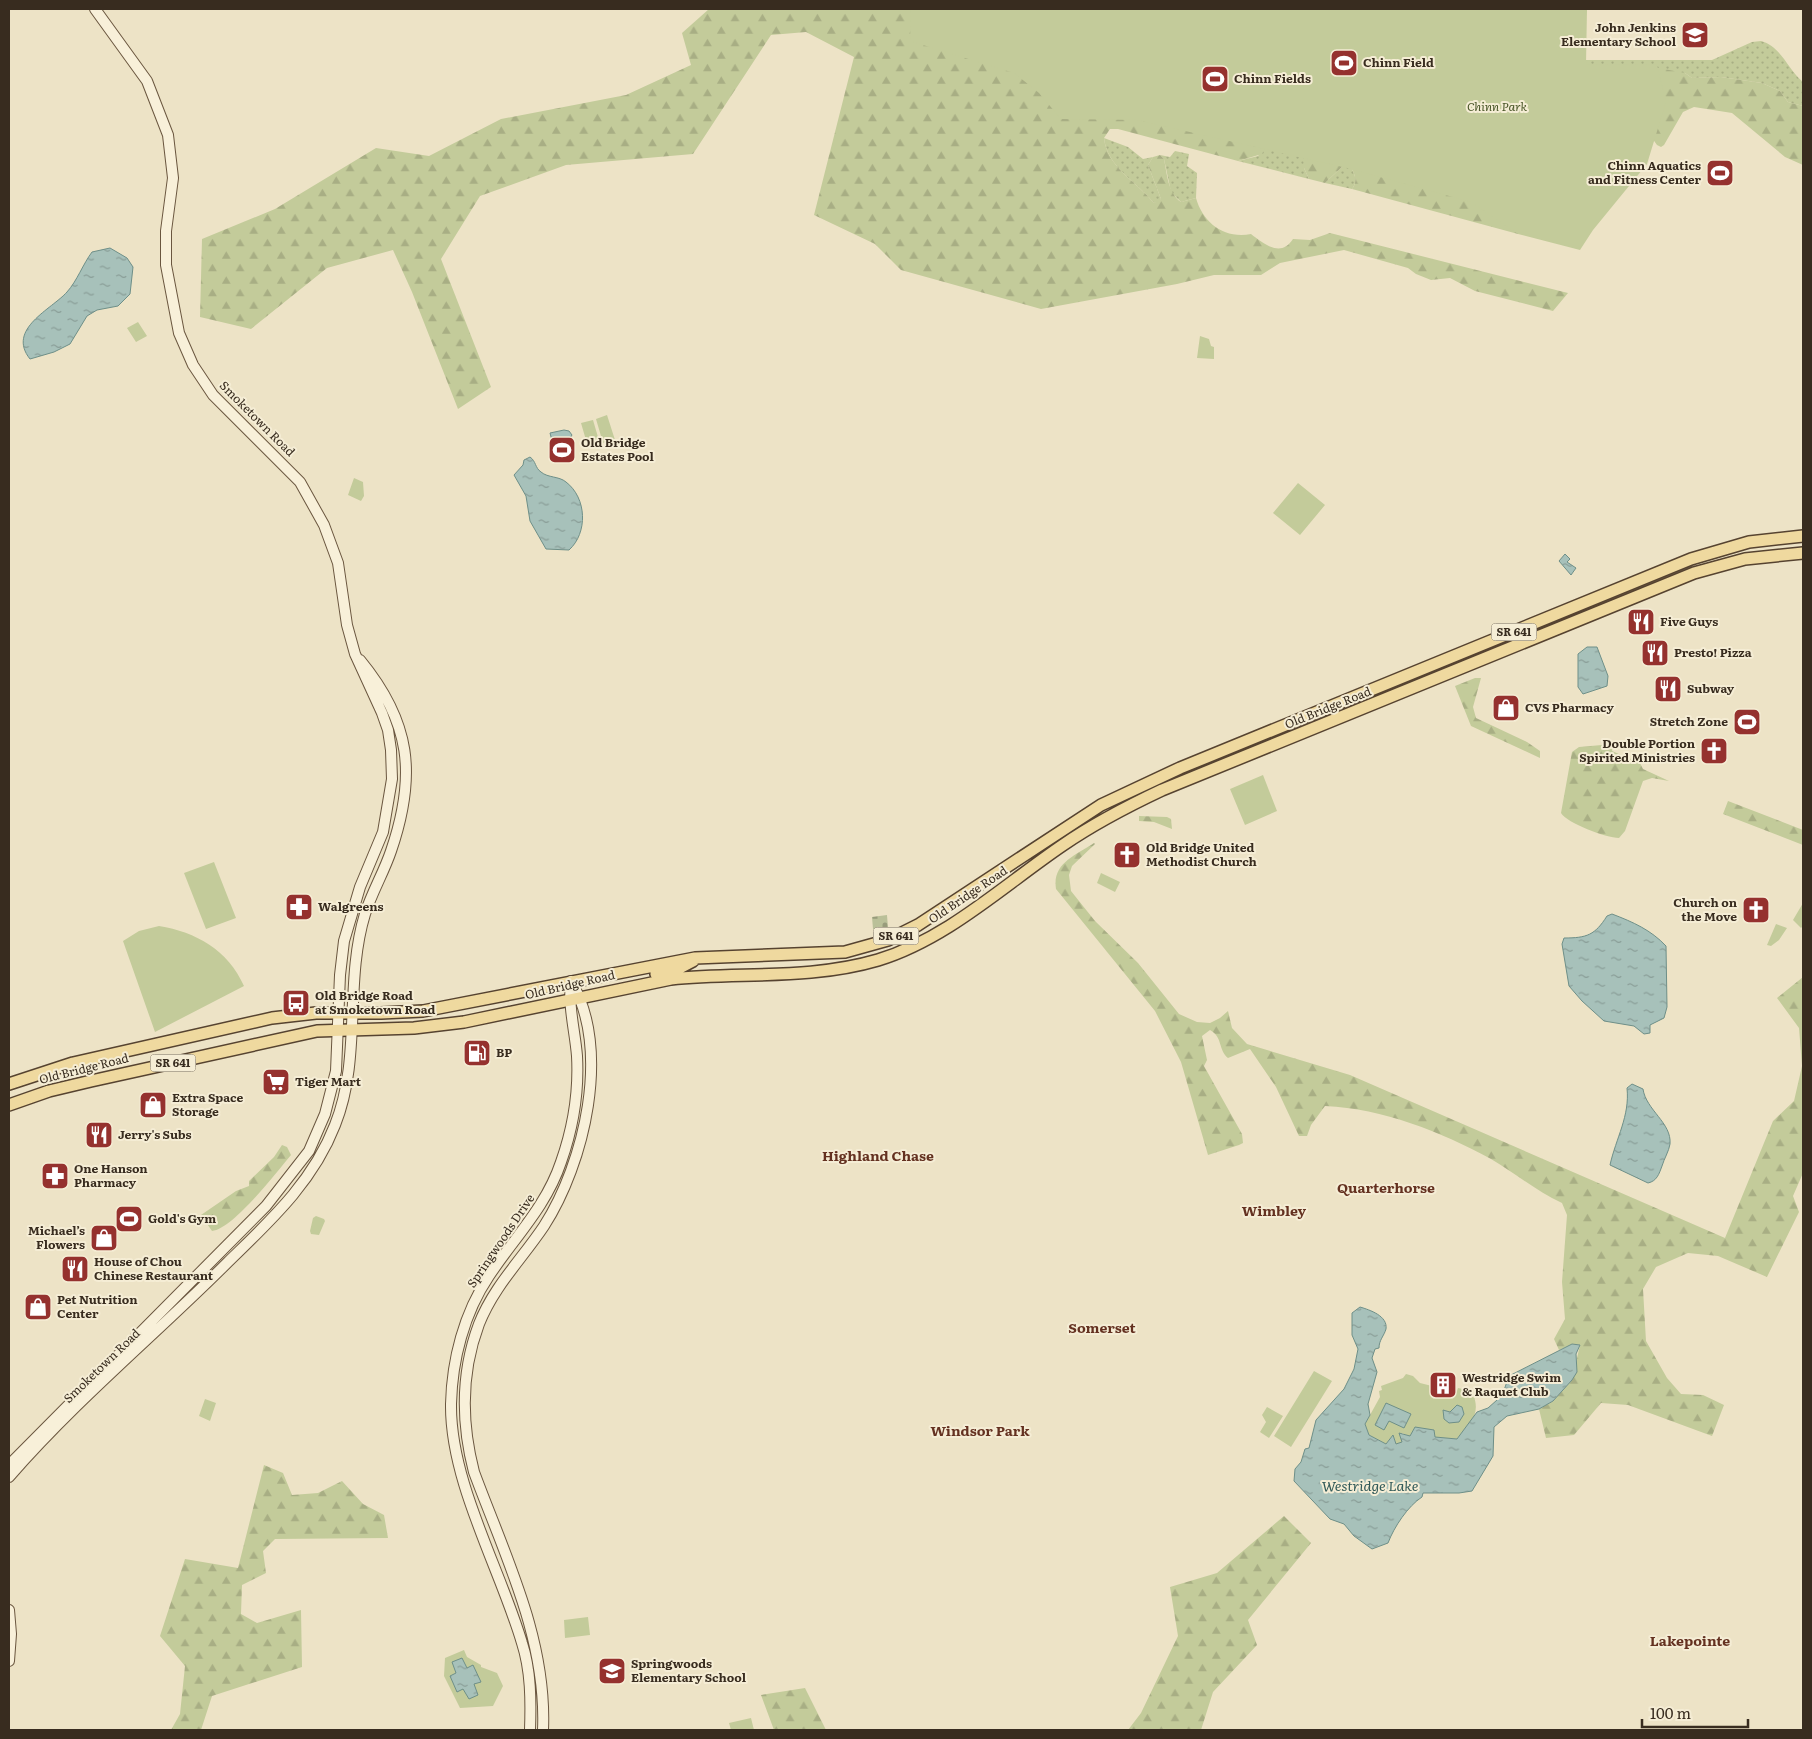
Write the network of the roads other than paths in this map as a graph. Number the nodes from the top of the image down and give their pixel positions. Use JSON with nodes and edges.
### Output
{"nodes":[{"id":1,"x":95,"y":9,"type":"edge"},
{"id":2,"x":1803,"y":536,"type":"edge"},
{"id":3,"x":1803,"y":553,"type":"edge"},
{"id":4,"x":355,"y":654,"type":"junction"},
{"id":5,"x":701,"y":957,"type":"junction"},
{"id":6,"x":571,"y":982,"type":"junction"},
{"id":7,"x":579,"y":995,"type":"junction"},
{"id":8,"x":569,"y":1000,"type":"junction"},
{"id":9,"x":339,"y":1012,"type":"junction"},
{"id":10,"x":353,"y":1012,"type":"junction"},
{"id":11,"x":339,"y":1029,"type":"junction"},
{"id":12,"x":352,"y":1029,"type":"junction"},
{"id":13,"x":9,"y":1084,"type":"edge"},
{"id":14,"x":9,"y":1105,"type":"edge"},
{"id":15,"x":9,"y":1465,"type":"edge"},
{"id":16,"x":9,"y":1477,"type":"edge"},
{"id":17,"x":9,"y":1610,"type":"edge"},
{"id":18,"x":9,"y":1660,"type":"edge"},
{"id":19,"x":530,"y":1730,"type":"edge"},
{"id":20,"x":543,"y":1730,"type":"edge"}],
"edges":[{"from":1,"to":4,"type":"street","name":"Smoketown Road"},
{"from":2,"to":5,"type":"main road","name":"Old Bridge Road","number":"SR 641"},
{"from":3,"to":7,"type":"main road","name":"Old Bridge Road","number":"SR 641"},
{"from":4,"to":9,"type":"street","name":"Smoketown Road"},
{"from":4,"to":10,"type":"street","name":"Smoketown Road"},
{"from":5,"to":6,"type":"main road","name":"Old Bridge Road","number":"SR 641"},
{"from":5,"to":7,"type":"main road"},
{"from":6,"to":7,"type":"street","name":"Springwoods Drive"},
{"from":6,"to":8,"type":"street","name":"Springwoods Drive"},
{"from":6,"to":10,"type":"main road","name":"Old Bridge Road","number":"SR 641"},
{"from":7,"to":8,"type":"main road"},
{"from":7,"to":20,"type":"street","name":"Springwoods Drive"},
{"from":8,"to":12,"type":"main road","name":"Old Bridge Road","number":"SR 641"},
{"from":8,"to":19,"type":"street","name":"Springwoods Drive"},
{"from":9,"to":10,"type":"main road","name":"Old Bridge Road","number":"SR 641"},
{"from":9,"to":11,"type":"street","name":"Smoketown Road"},
{"from":9,"to":13,"type":"main road","name":"Old Bridge Road","number":"SR 641"},
{"from":10,"to":12,"type":"street","name":"Smoketown Road"},
{"from":11,"to":12,"type":"main road","name":"Old Bridge Road","number":"SR 641"},
{"from":11,"to":14,"type":"main road","name":"Old Bridge Road","number":"SR 641"},
{"from":11,"to":15,"type":"street","name":"Smoketown Road"},
{"from":12,"to":16,"type":"street","name":"Smoketown Road"},
{"from":17,"to":18,"type":"street"}]}
